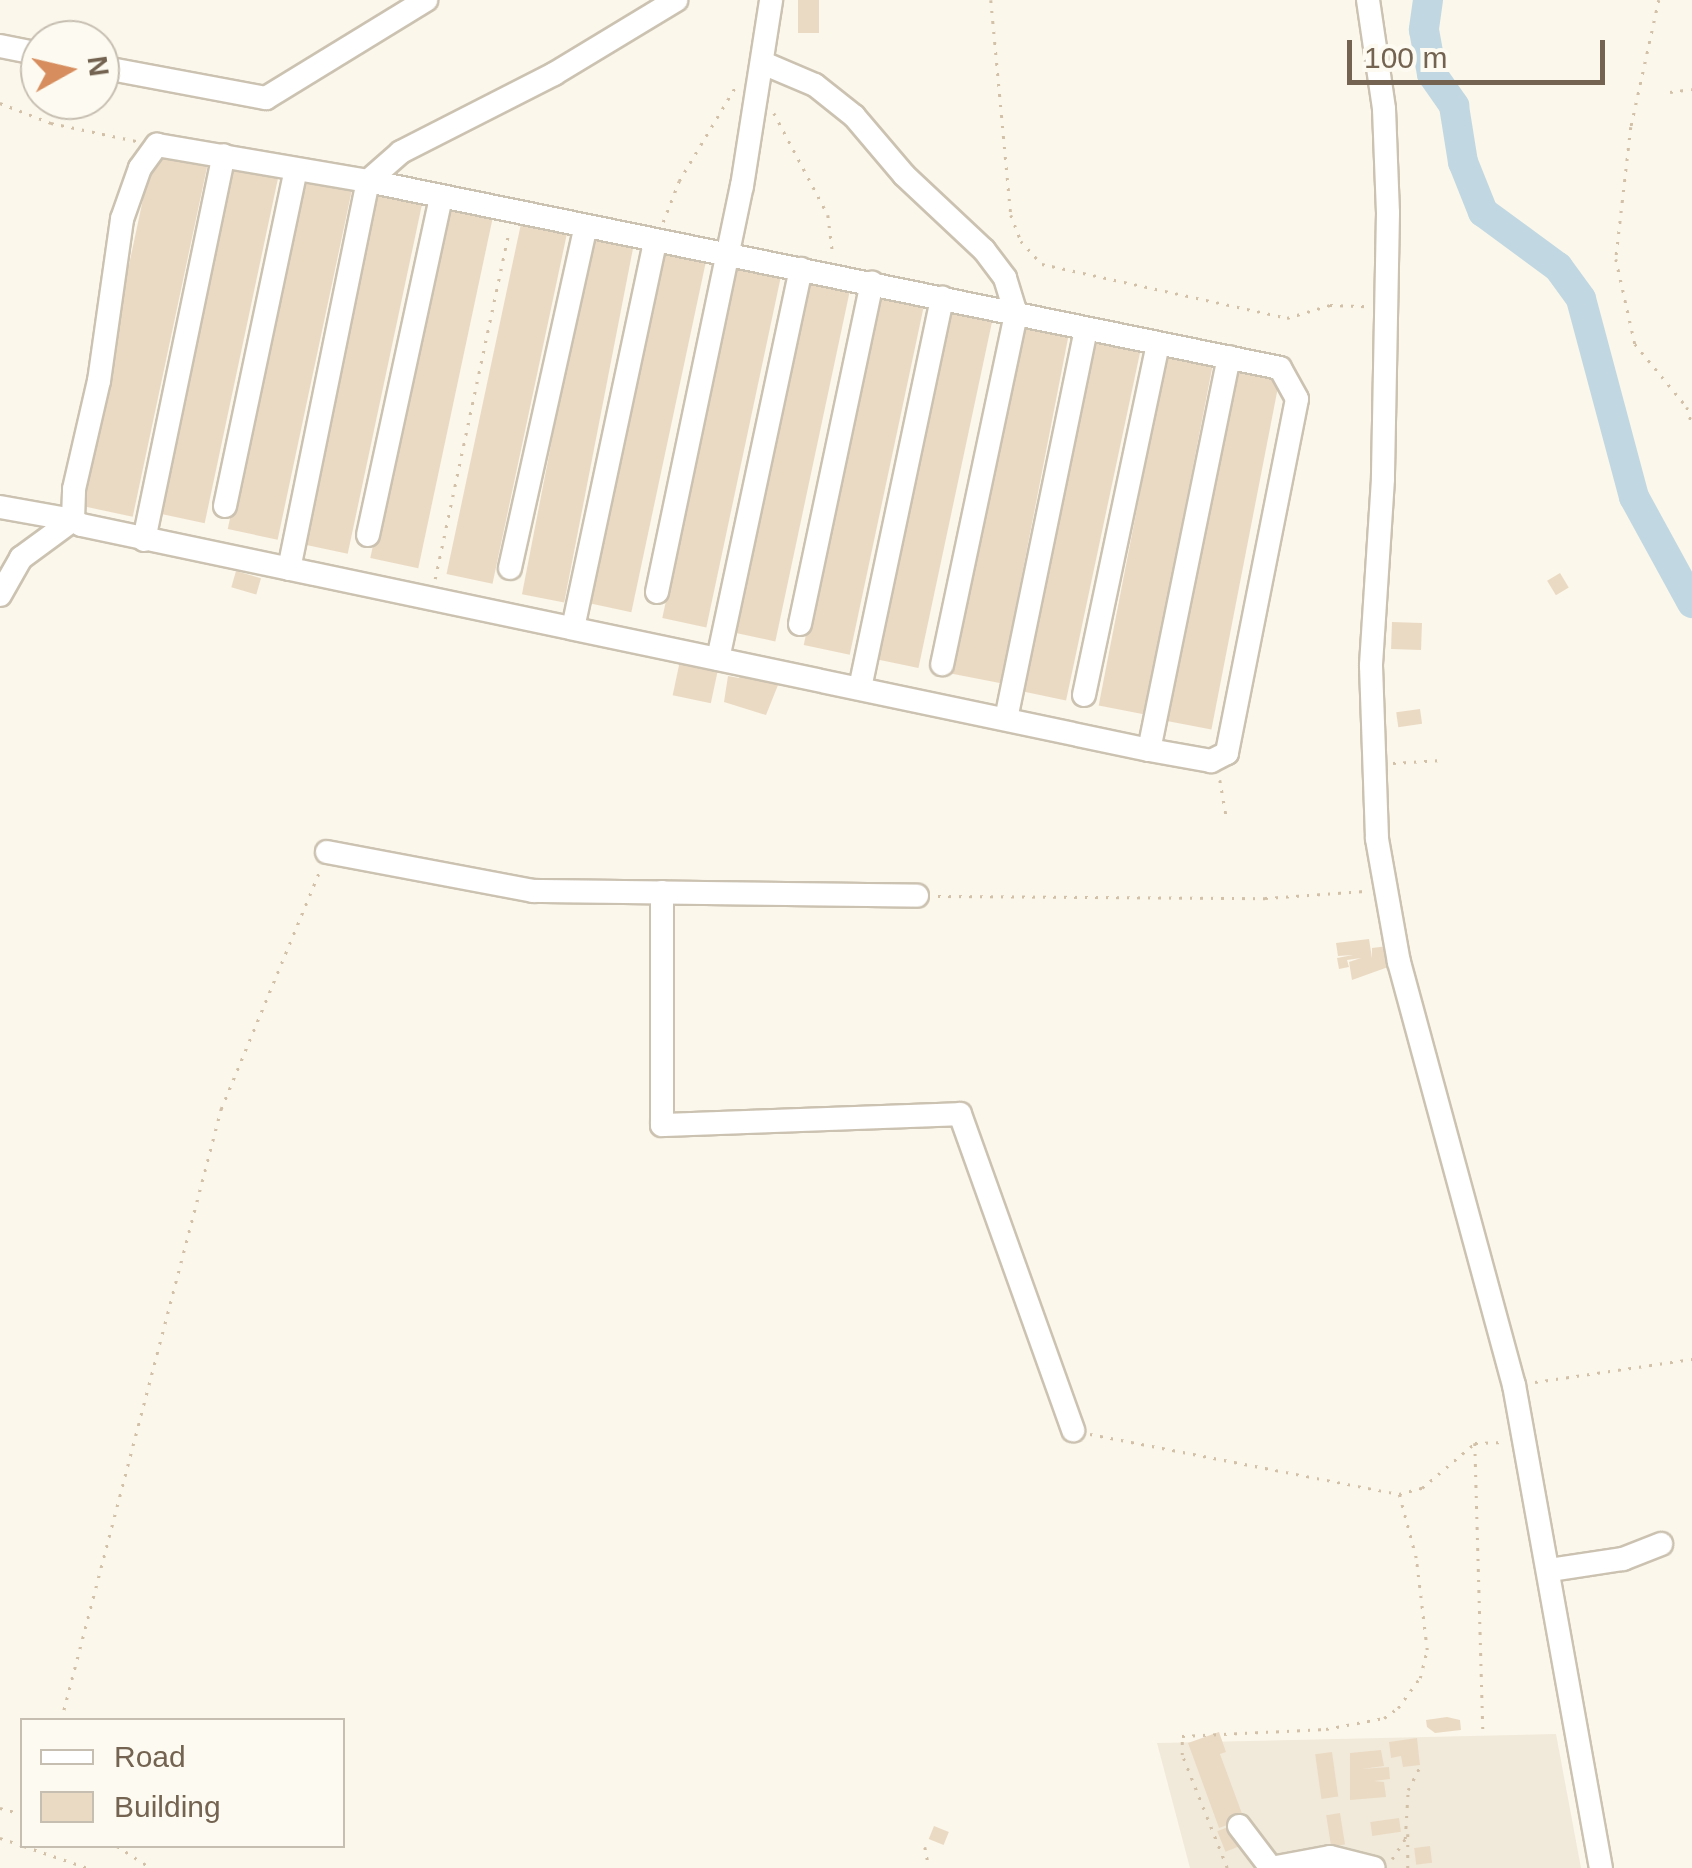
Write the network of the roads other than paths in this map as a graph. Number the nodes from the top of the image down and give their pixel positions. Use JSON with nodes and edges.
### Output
{"nodes":[{"id":1,"x":426,"y":0,"type":"edge"},
{"id":2,"x":676,"y":0,"type":"edge"},
{"id":3,"x":771,"y":0,"type":"edge"},
{"id":4,"x":1368,"y":0,"type":"edge"},
{"id":5,"x":120,"y":71,"type":"edge"},
{"id":6,"x":754,"y":75,"type":"junction"},
{"id":7,"x":224,"y":155,"type":"junction"},
{"id":8,"x":296,"y":170,"type":"junction"},
{"id":9,"x":368,"y":181,"type":"junction"},
{"id":10,"x":441,"y":198,"type":"junction"},
{"id":11,"x":585,"y":229,"type":"junction"},
{"id":12,"x":656,"y":242,"type":"junction"},
{"id":13,"x":727,"y":256,"type":"junction"},
{"id":14,"x":801,"y":269,"type":"junction"},
{"id":15,"x":872,"y":282,"type":"junction"},
{"id":16,"x":942,"y":298,"type":"junction"},
{"id":17,"x":1016,"y":314,"type":"junction"},
{"id":18,"x":1086,"y":329,"type":"junction"},
{"id":19,"x":1158,"y":345,"type":"junction"},
{"id":20,"x":1230,"y":358,"type":"junction"},
{"id":21,"x":225,"y":506,"type":"dead end"},
{"id":22,"x":0,"y":507,"type":"edge"},
{"id":23,"x":73,"y":520,"type":"junction"},
{"id":24,"x":368,"y":535,"type":"dead end"},
{"id":25,"x":144,"y":540,"type":"junction"},
{"id":26,"x":289,"y":568,"type":"junction"},
{"id":27,"x":510,"y":568,"type":"dead end"},
{"id":28,"x":657,"y":592,"type":"dead end"},
{"id":29,"x":0,"y":595,"type":"edge"},
{"id":30,"x":800,"y":624,"type":"dead end"},
{"id":31,"x":573,"y":628,"type":"junction"},
{"id":32,"x":718,"y":659,"type":"junction"},
{"id":33,"x":942,"y":664,"type":"dead end"},
{"id":34,"x":860,"y":688,"type":"junction"},
{"id":35,"x":1084,"y":695,"type":"dead end"},
{"id":36,"x":1006,"y":719,"type":"junction"},
{"id":37,"x":1148,"y":750,"type":"junction"},
{"id":38,"x":326,"y":852,"type":"road end"},
{"id":39,"x":662,"y":892,"type":"junction"},
{"id":40,"x":916,"y":896,"type":"road end"},
{"id":41,"x":1073,"y":1430,"type":"road end"},
{"id":42,"x":1662,"y":1544,"type":"dead end"},
{"id":43,"x":1550,"y":1570,"type":"junction"},
{"id":44,"x":1239,"y":1826,"type":"dead end"},
{"id":45,"x":1374,"y":1868,"type":"edge"},
{"id":46,"x":1602,"y":1868,"type":"edge"}],
"edges":[{"from":1,"to":5,"type":"street"},
{"from":2,"to":9,"type":"street"},
{"from":3,"to":6,"type":"street"},
{"from":4,"to":43,"type":"street"},
{"from":6,"to":13,"type":"street"},
{"from":6,"to":17,"type":"street"},
{"from":7,"to":8,"type":"street"},
{"from":7,"to":23,"type":"street"},
{"from":7,"to":25,"type":"street"},
{"from":8,"to":9,"type":"street"},
{"from":8,"to":21,"type":"street"},
{"from":9,"to":10,"type":"street"},
{"from":9,"to":26,"type":"street"},
{"from":10,"to":11,"type":"street"},
{"from":10,"to":24,"type":"street"},
{"from":11,"to":12,"type":"street"},
{"from":11,"to":27,"type":"street"},
{"from":12,"to":13,"type":"street"},
{"from":12,"to":31,"type":"street"},
{"from":13,"to":14,"type":"street"},
{"from":13,"to":28,"type":"street"},
{"from":14,"to":15,"type":"street"},
{"from":14,"to":32,"type":"street"},
{"from":15,"to":16,"type":"street"},
{"from":15,"to":30,"type":"street"},
{"from":16,"to":17,"type":"street"},
{"from":16,"to":34,"type":"street"},
{"from":17,"to":18,"type":"street"},
{"from":17,"to":33,"type":"street"},
{"from":18,"to":19,"type":"street"},
{"from":18,"to":36,"type":"street"},
{"from":19,"to":20,"type":"street"},
{"from":19,"to":35,"type":"street"},
{"from":20,"to":37,"type":"street"},
{"from":20,"to":37,"type":"street"},
{"from":22,"to":23,"type":"street"},
{"from":23,"to":25,"type":"street"},
{"from":23,"to":29,"type":"street"},
{"from":25,"to":26,"type":"street"},
{"from":26,"to":31,"type":"street"},
{"from":31,"to":32,"type":"street"},
{"from":32,"to":34,"type":"street"},
{"from":34,"to":36,"type":"street"},
{"from":36,"to":37,"type":"street"},
{"from":38,"to":39,"type":"street"},
{"from":39,"to":40,"type":"street"},
{"from":39,"to":41,"type":"street"},
{"from":42,"to":43,"type":"street"},
{"from":43,"to":46,"type":"street"},
{"from":44,"to":45,"type":"street"}]}
